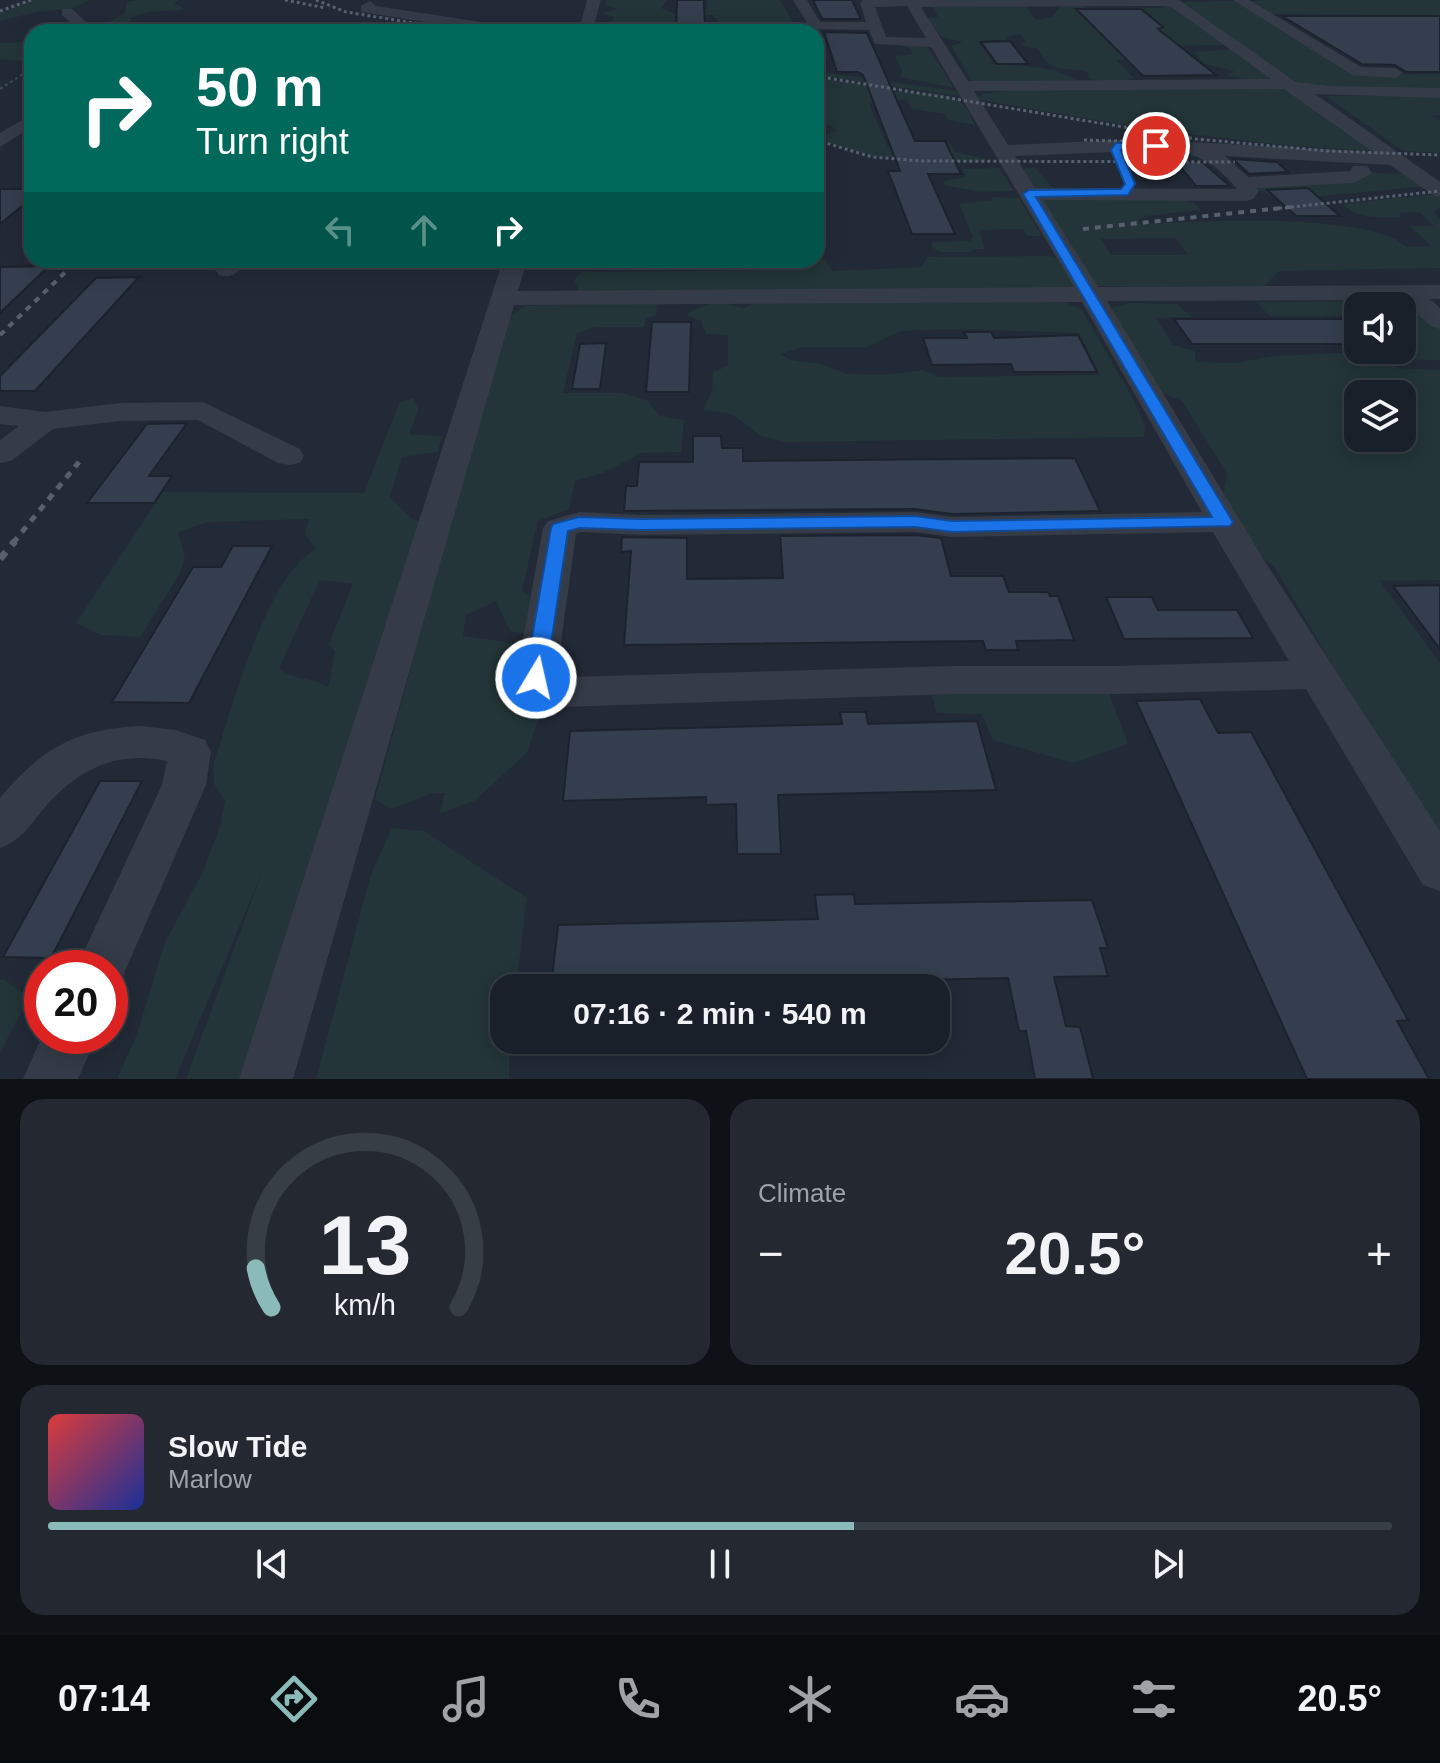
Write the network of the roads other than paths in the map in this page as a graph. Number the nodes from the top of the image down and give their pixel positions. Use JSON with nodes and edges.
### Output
{"nodes":[{"id":1,"x":594,"y":0,"type":"edge"},
{"id":2,"x":800,"y":0,"type":"edge"},
{"id":3,"x":1240,"y":0,"type":"edge"},
{"id":4,"x":866,"y":1,"type":"edge"},
{"id":5,"x":1177,"y":1,"type":"edge"},
{"id":6,"x":911,"y":2,"type":"edge"},
{"id":7,"x":370,"y":5,"type":"dead end"},
{"id":8,"x":67,"y":12,"type":"dead end"},
{"id":9,"x":81,"y":24,"type":"edge"},
{"id":10,"x":466,"y":24,"type":"edge"},
{"id":11,"x":587,"y":24,"type":"edge"},
{"id":12,"x":815,"y":24,"type":"edge"},
{"id":13,"x":824,"y":26,"type":"edge"},
{"id":14,"x":874,"y":26,"type":"junction"},
{"id":15,"x":936,"y":43,"type":"junction"},
{"id":16,"x":1409,"y":73,"type":"dead end"},
{"id":17,"x":1289,"y":85,"type":"junction"},
{"id":18,"x":963,"y":86,"type":"junction"},
{"id":19,"x":1440,"y":93,"type":"edge"},
{"id":20,"x":24,"y":124,"type":"edge"},
{"id":21,"x":24,"y":136,"type":"edge"},
{"id":22,"x":4,"y":138,"type":"edge"},
{"id":23,"x":1199,"y":148,"type":"junction"},
{"id":24,"x":1003,"y":151,"type":"junction"},
{"id":25,"x":1370,"y":158,"type":"junction"},
{"id":26,"x":1392,"y":159,"type":"junction"},
{"id":27,"x":1124,"y":169,"type":"junction"},
{"id":28,"x":1243,"y":183,"type":"junction"},
{"id":29,"x":1440,"y":191,"type":"edge"},
{"id":30,"x":1029,"y":194,"type":"junction"},
{"id":31,"x":513,"y":268,"type":"edge"},
{"id":32,"x":1344,"y":292,"type":"edge"},
{"id":33,"x":1416,"y":292,"type":"edge"},
{"id":34,"x":1440,"y":292,"type":"edge"},
{"id":35,"x":1090,"y":294,"type":"junction"},
{"id":36,"x":504,"y":298,"type":"junction"},
{"id":37,"x":1416,"y":300,"type":"edge"},
{"id":38,"x":1440,"y":321,"type":"edge"},
{"id":39,"x":0,"y":415,"type":"edge"},
{"id":40,"x":45,"y":421,"type":"junction"},
{"id":41,"x":0,"y":454,"type":"edge"},
{"id":42,"x":289,"y":456,"type":"dead end"},
{"id":43,"x":1224,"y":522,"type":"junction"},
{"id":44,"x":1317,"y":674,"type":"junction"},
{"id":45,"x":0,"y":829,"type":"edge"},
{"id":46,"x":1440,"y":871,"type":"edge"},
{"id":47,"x":109,"y":950,"type":"edge"},
{"id":48,"x":62,"y":1054,"type":"edge"},
{"id":49,"x":50,"y":1079,"type":"edge"},
{"id":50,"x":266,"y":1079,"type":"edge"}],
"edges":[{"from":1,"to":11,"type":"street"},
{"from":2,"to":12,"type":"street"},
{"from":3,"to":16,"type":"street"},
{"from":4,"to":6,"type":"street"},
{"from":4,"to":14,"type":"street"},
{"from":5,"to":6,"type":"street"},
{"from":5,"to":17,"type":"street"},
{"from":6,"to":15,"type":"street"},
{"from":7,"to":10,"type":"street"},
{"from":8,"to":9,"type":"street"},
{"from":13,"to":14,"type":"street"},
{"from":14,"to":15,"type":"street"},
{"from":15,"to":18,"type":"street"},
{"from":17,"to":18,"type":"street"},
{"from":17,"to":19,"type":"street"},
{"from":17,"to":26,"type":"street"},
{"from":18,"to":24,"type":"street"},
{"from":20,"to":22,"type":"street"},
{"from":21,"to":22,"type":"street"},
{"from":23,"to":25,"type":"street"},
{"from":23,"to":27,"type":"street"},
{"from":23,"to":28,"type":"street"},
{"from":24,"to":27,"type":"street"},
{"from":24,"to":30,"type":"street"},
{"from":25,"to":26,"type":"street"},
{"from":25,"to":28,"type":"street"},
{"from":26,"to":29,"type":"street"},
{"from":27,"to":28,"type":"street"},
{"from":27,"to":30,"type":"street"},
{"from":30,"to":35,"type":"street"},
{"from":31,"to":36,"type":"street"},
{"from":32,"to":35,"type":"street"},
{"from":33,"to":34,"type":"street"},
{"from":35,"to":36,"type":"street"},
{"from":35,"to":43,"type":"street"},
{"from":36,"to":50,"type":"street"},
{"from":37,"to":38,"type":"street"},
{"from":39,"to":40,"type":"street"},
{"from":40,"to":41,"type":"street"},
{"from":40,"to":42,"type":"street"},
{"from":43,"to":44,"type":"street"},
{"from":43,"to":44,"type":"street"},
{"from":44,"to":46,"type":"street"},
{"from":45,"to":47,"type":"street"},
{"from":48,"to":49,"type":"street"}]}
